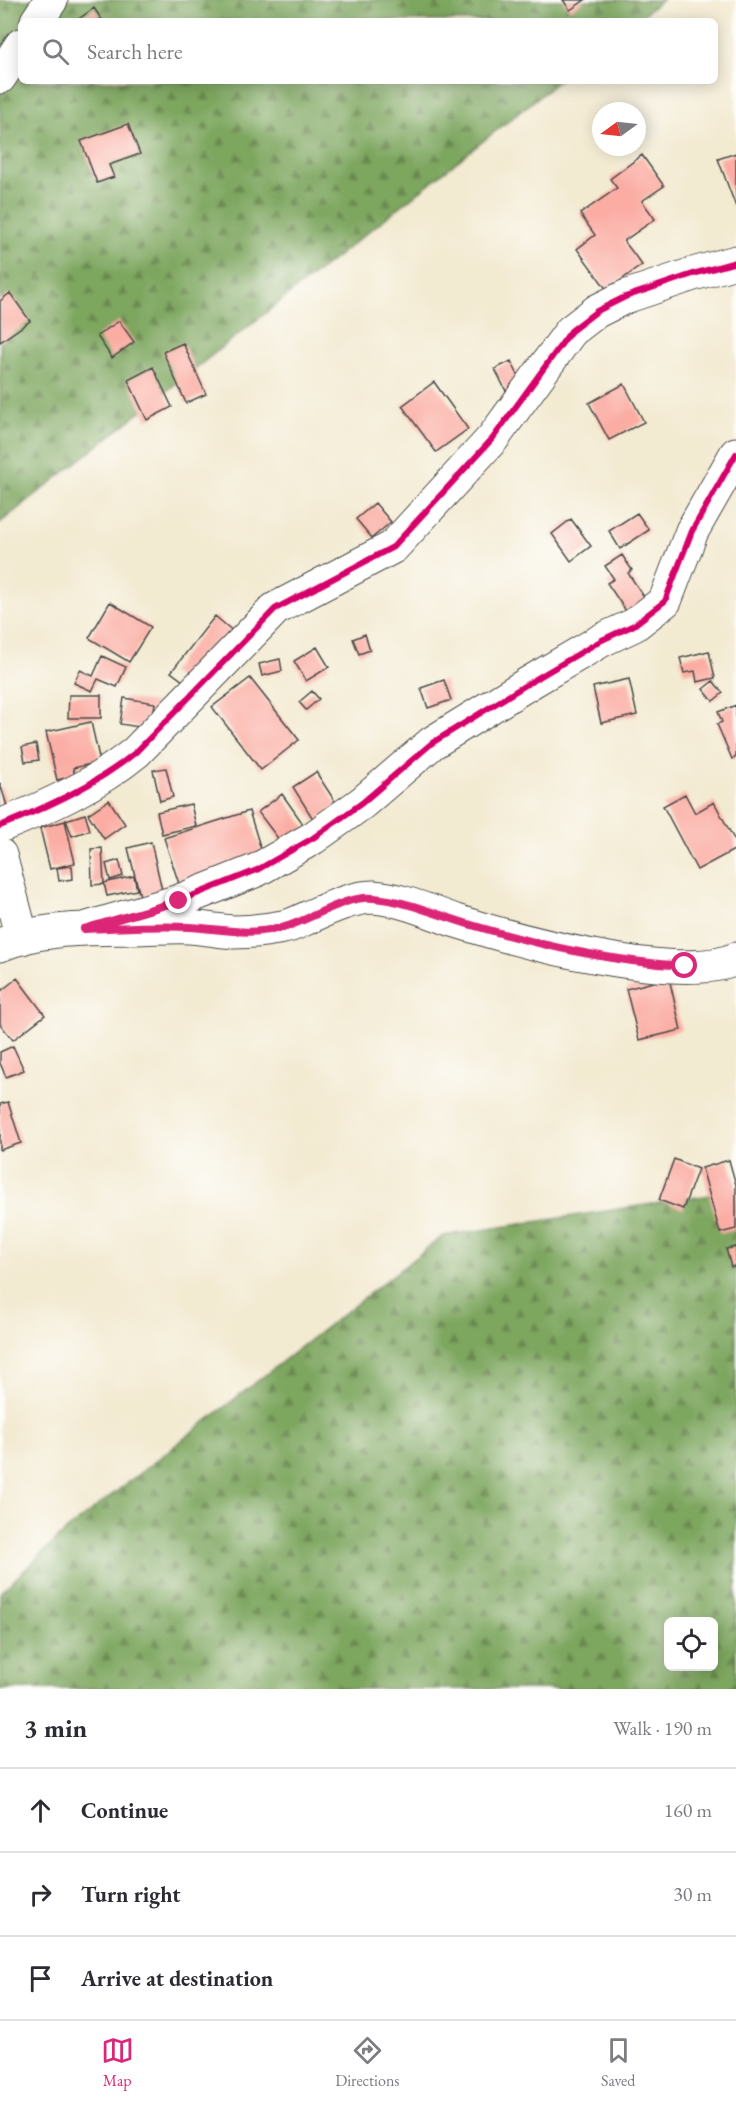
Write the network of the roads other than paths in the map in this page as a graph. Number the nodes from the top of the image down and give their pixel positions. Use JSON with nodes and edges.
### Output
{"nodes":[{"id":1,"x":51,"y":0,"type":"edge"},
{"id":2,"x":39,"y":18,"type":"edge"},
{"id":3,"x":18,"y":50,"type":"edge"},
{"id":4,"x":0,"y":77,"type":"edge"},
{"id":5,"x":736,"y":262,"type":"edge"},
{"id":6,"x":736,"y":454,"type":"edge"},
{"id":7,"x":0,"y":826,"type":"edge"},
{"id":8,"x":0,"y":855,"type":"edge"},
{"id":9,"x":84,"y":929,"type":"junction"},
{"id":10,"x":11,"y":942,"type":"edge"},
{"id":11,"x":736,"y":959,"type":"edge"}],
"edges":[{"from":1,"to":2,"type":"street"},
{"from":3,"to":4,"type":"street"},
{"from":5,"to":7,"type":"street"},
{"from":6,"to":9,"type":"street"},
{"from":8,"to":10,"type":"street"},
{"from":9,"to":10,"type":"street"},
{"from":9,"to":11,"type":"street"}]}
